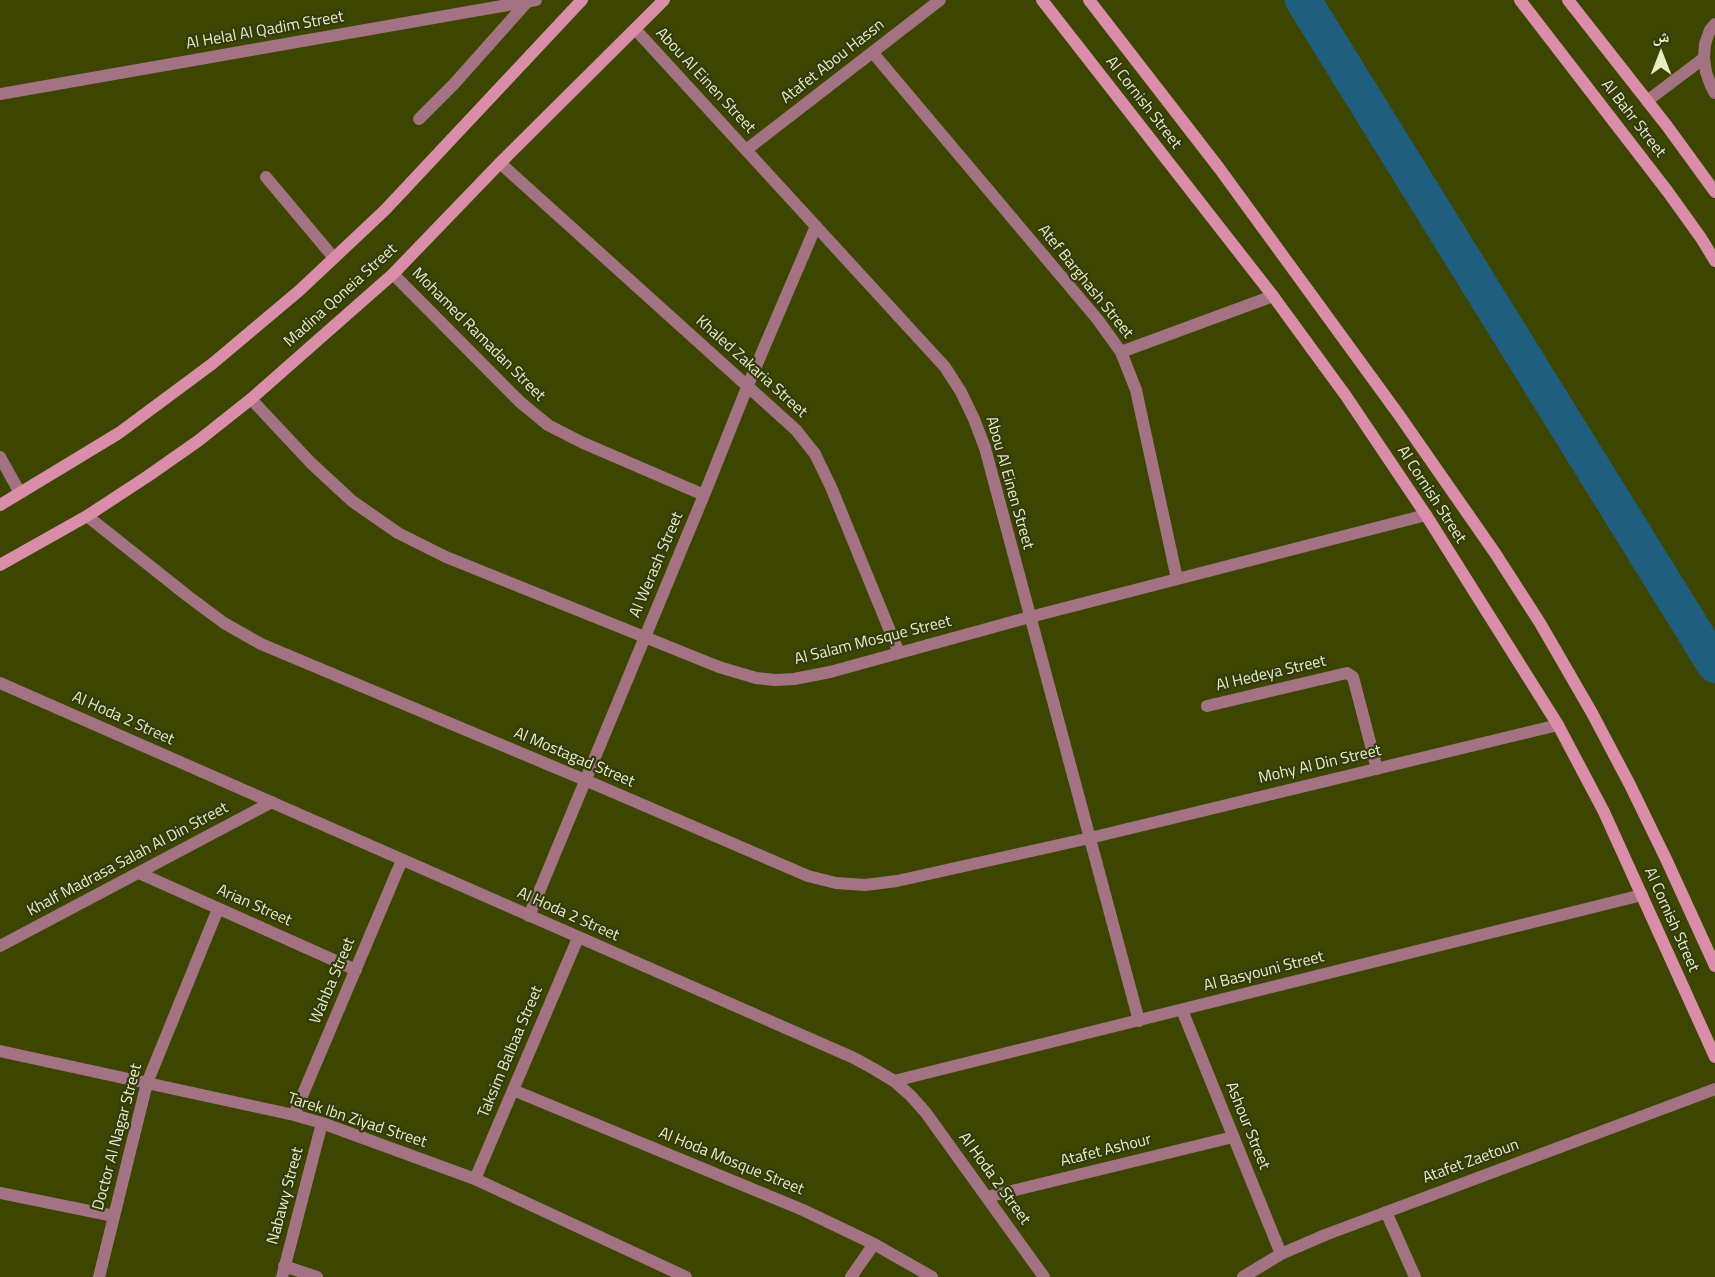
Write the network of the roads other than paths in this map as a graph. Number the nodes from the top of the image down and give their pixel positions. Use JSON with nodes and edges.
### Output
{"nodes":[{"id":1,"x":582,"y":0,"type":"edge"},
{"id":2,"x":664,"y":0,"type":"edge"},
{"id":3,"x":940,"y":0,"type":"edge"},
{"id":4,"x":1042,"y":0,"type":"edge"},
{"id":5,"x":1089,"y":0,"type":"edge"},
{"id":6,"x":1520,"y":0,"type":"edge"},
{"id":7,"x":1568,"y":0,"type":"edge"},
{"id":8,"x":531,"y":1,"type":"edge"},
{"id":9,"x":1715,"y":24,"type":"edge"},
{"id":10,"x":635,"y":29,"type":"junction"},
{"id":11,"x":873,"y":52,"type":"junction"},
{"id":12,"x":1704,"y":58,"type":"junction"},
{"id":13,"x":1715,"y":93,"type":"edge"},
{"id":14,"x":0,"y":94,"type":"edge"},
{"id":15,"x":1647,"y":101,"type":"junction"},
{"id":16,"x":419,"y":119,"type":"dead end"},
{"id":17,"x":746,"y":150,"type":"junction"},
{"id":18,"x":500,"y":163,"type":"junction"},
{"id":19,"x":267,"y":177,"type":"dead end"},
{"id":20,"x":1715,"y":192,"type":"edge"},
{"id":21,"x":816,"y":226,"type":"junction"},
{"id":22,"x":334,"y":258,"type":"junction"},
{"id":23,"x":1715,"y":261,"type":"edge"},
{"id":24,"x":393,"y":274,"type":"junction"},
{"id":25,"x":1273,"y":297,"type":"junction"},
{"id":26,"x":1121,"y":352,"type":"junction"},
{"id":27,"x":748,"y":386,"type":"junction"},
{"id":28,"x":251,"y":399,"type":"junction"},
{"id":29,"x":0,"y":457,"type":"edge"},
{"id":30,"x":20,"y":493,"type":"junction"},
{"id":31,"x":704,"y":495,"type":"junction"},
{"id":32,"x":0,"y":505,"type":"edge"},
{"id":33,"x":1426,"y":515,"type":"junction"},
{"id":34,"x":87,"y":516,"type":"junction"},
{"id":35,"x":0,"y":565,"type":"edge"},
{"id":36,"x":1177,"y":579,"type":"junction"},
{"id":37,"x":1030,"y":616,"type":"junction"},
{"id":38,"x":645,"y":636,"type":"junction"},
{"id":39,"x":898,"y":653,"type":"junction"},
{"id":40,"x":0,"y":683,"type":"edge"},
{"id":41,"x":1207,"y":706,"type":"dead end"},
{"id":42,"x":1558,"y":725,"type":"junction"},
{"id":43,"x":1377,"y":769,"type":"junction"},
{"id":44,"x":585,"y":780,"type":"junction"},
{"id":45,"x":272,"y":802,"type":"junction"},
{"id":46,"x":1090,"y":837,"type":"junction"},
{"id":47,"x":402,"y":860,"type":"junction"},
{"id":48,"x":139,"y":873,"type":"junction"},
{"id":49,"x":1642,"y":895,"type":"junction"},
{"id":50,"x":218,"y":909,"type":"junction"},
{"id":51,"x":529,"y":916,"type":"junction"},
{"id":52,"x":578,"y":938,"type":"junction"},
{"id":53,"x":0,"y":946,"type":"edge"},
{"id":54,"x":1715,"y":966,"type":"edge"},
{"id":55,"x":356,"y":970,"type":"junction"},
{"id":56,"x":1182,"y":1010,"type":"junction"},
{"id":57,"x":1139,"y":1021,"type":"junction"},
{"id":58,"x":0,"y":1051,"type":"edge"},
{"id":59,"x":1715,"y":1057,"type":"edge"},
{"id":60,"x":894,"y":1082,"type":"junction"},
{"id":61,"x":147,"y":1083,"type":"junction"},
{"id":62,"x":1715,"y":1089,"type":"edge"},
{"id":63,"x":513,"y":1090,"type":"junction"},
{"id":64,"x":294,"y":1115,"type":"junction"},
{"id":65,"x":322,"y":1123,"type":"junction"},
{"id":66,"x":1233,"y":1137,"type":"junction"},
{"id":67,"x":475,"y":1179,"type":"junction"},
{"id":68,"x":0,"y":1193,"type":"edge"},
{"id":69,"x":987,"y":1197,"type":"junction"},
{"id":70,"x":1386,"y":1212,"type":"junction"},
{"id":71,"x":114,"y":1216,"type":"junction"},
{"id":72,"x":874,"y":1244,"type":"junction"},
{"id":73,"x":1281,"y":1254,"type":"junction"},
{"id":74,"x":283,"y":1271,"type":"edge"},
{"id":75,"x":99,"y":1277,"type":"edge"},
{"id":76,"x":317,"y":1277,"type":"edge"},
{"id":77,"x":686,"y":1277,"type":"edge"},
{"id":78,"x":851,"y":1277,"type":"edge"},
{"id":79,"x":932,"y":1277,"type":"edge"},
{"id":80,"x":1044,"y":1277,"type":"edge"},
{"id":81,"x":1242,"y":1277,"type":"edge"},
{"id":82,"x":1415,"y":1277,"type":"edge"}],
"edges":[{"from":1,"to":22,"type":"main road","name":"Madina Qoneia Street"},
{"from":2,"to":10,"type":"main road","name":"Madina Qoneia Street"},
{"from":3,"to":11,"type":"street","name":"Atafet Abou Hassn"},
{"from":4,"to":25,"type":"main road","name":"Al Cornish Street"},
{"from":5,"to":54,"type":"main road","name":"Al Cornish Street"},
{"from":6,"to":23,"type":"main road","name":"Al Bahr Street"},
{"from":7,"to":15,"type":"main road","name":"Al Bahr Street"},
{"from":8,"to":14,"type":"street","name":"Al Helal Al Qadim Street"},
{"from":8,"to":16,"type":"street"},
{"from":9,"to":12,"type":"street"},
{"from":10,"to":17,"type":"street","name":"Abou Al Einen Street"},
{"from":10,"to":18,"type":"main road","name":"Madina Qoneia Street"},
{"from":11,"to":17,"type":"street","name":"Atafet Abou Hassn"},
{"from":11,"to":26,"type":"street","name":"Atef Barghash Street"},
{"from":12,"to":13,"type":"street"},
{"from":12,"to":15,"type":"street"},
{"from":15,"to":20,"type":"main road","name":"Al Bahr Street"},
{"from":17,"to":21,"type":"street","name":"Abou Al Einen Street"},
{"from":18,"to":24,"type":"main road","name":"Madina Qoneia Street"},
{"from":18,"to":27,"type":"street","name":"Khaled Zakaria Street"},
{"from":19,"to":22,"type":"street"},
{"from":21,"to":27,"type":"street","name":"Al Werash Street"},
{"from":21,"to":37,"type":"street","name":"Abou Al Einen Street"},
{"from":22,"to":30,"type":"main road","name":"Madina Qoneia Street"},
{"from":24,"to":28,"type":"main road","name":"Madina Qoneia Street"},
{"from":24,"to":31,"type":"street","name":"Mohamed Ramadan Street"},
{"from":25,"to":26,"type":"street"},
{"from":25,"to":33,"type":"main road","name":"Al Cornish Street"},
{"from":26,"to":36,"type":"street","name":"Atef Barghash Street"},
{"from":27,"to":31,"type":"street","name":"Al Werash Street"},
{"from":27,"to":39,"type":"street","name":"Khaled Zakaria Street"},
{"from":28,"to":34,"type":"main road","name":"Madina Qoneia Street"},
{"from":28,"to":38,"type":"street","name":"Al Salam Mosque Street"},
{"from":29,"to":30,"type":"street"},
{"from":30,"to":32,"type":"main road","name":"Madina Qoneia Street"},
{"from":31,"to":38,"type":"street","name":"Al Werash Street"},
{"from":33,"to":36,"type":"street","name":"Al Salam Mosque Street"},
{"from":33,"to":42,"type":"main road","name":"Al Cornish Street"},
{"from":34,"to":35,"type":"main road","name":"Madina Qoneia Street"},
{"from":34,"to":44,"type":"street","name":"Al Mostagad Street"},
{"from":36,"to":37,"type":"street","name":"Al Salam Mosque Street"},
{"from":37,"to":39,"type":"street","name":"Al Salam Mosque Street"},
{"from":37,"to":46,"type":"street","name":"Abou Al Einen Street"},
{"from":38,"to":39,"type":"street","name":"Al Salam Mosque Street"},
{"from":38,"to":44,"type":"street","name":"Al Werash Street"},
{"from":40,"to":45,"type":"street","name":"Al Hoda 2 Street"},
{"from":41,"to":43,"type":"street","name":"Al Hedeya Street"},
{"from":42,"to":43,"type":"street","name":"Mohy Al Din Street"},
{"from":42,"to":49,"type":"main road","name":"Al Cornish Street"},
{"from":43,"to":46,"type":"street","name":"Mohy Al Din Street"},
{"from":44,"to":46,"type":"street","name":"Al Mostagad Street"},
{"from":44,"to":51,"type":"street","name":"Al Werash Street"},
{"from":45,"to":47,"type":"street","name":"Al Hoda 2 Street"},
{"from":45,"to":48,"type":"street","name":"Khalf Madrasa Salah Al Din Street"},
{"from":46,"to":57,"type":"street","name":"Abou Al Einen Street"},
{"from":47,"to":51,"type":"street","name":"Al Hoda 2 Street"},
{"from":47,"to":55,"type":"street","name":"Wahba Street"},
{"from":48,"to":50,"type":"street","name":"Arian Street"},
{"from":48,"to":53,"type":"street","name":"Khalf Madrasa Salah Al Din Street"},
{"from":49,"to":56,"type":"street","name":"Al Basyouni Street"},
{"from":49,"to":59,"type":"main road","name":"Al Cornish Street"},
{"from":50,"to":55,"type":"street","name":"Arian Street"},
{"from":50,"to":61,"type":"street","name":"Doctor Al Nagar Street"},
{"from":51,"to":52,"type":"street","name":"Al Hoda 2 Street"},
{"from":52,"to":60,"type":"street","name":"Al Hoda 2 Street"},
{"from":52,"to":63,"type":"street","name":"Taksim Balbaa Street"},
{"from":55,"to":64,"type":"street","name":"Wahba Street"},
{"from":56,"to":57,"type":"street","name":"Al Basyouni Street"},
{"from":56,"to":66,"type":"street","name":"Ashour Street"},
{"from":57,"to":60,"type":"street","name":"Al Basyouni Street"},
{"from":58,"to":61,"type":"street","name":"Tarek Ibn Ziyad Street"},
{"from":60,"to":69,"type":"street","name":"Al Hoda 2 Street"},
{"from":61,"to":64,"type":"street","name":"Tarek Ibn Ziyad Street"},
{"from":61,"to":71,"type":"street","name":"Doctor Al Nagar Street"},
{"from":62,"to":70,"type":"street","name":"Atafet Zaetoun"},
{"from":63,"to":67,"type":"street","name":"Taksim Balbaa Street"},
{"from":63,"to":72,"type":"street","name":"Al Hoda Mosque Street"},
{"from":64,"to":65,"type":"street","name":"Tarek Ibn Ziyad Street"},
{"from":65,"to":67,"type":"street","name":"Tarek Ibn Ziyad Street"},
{"from":65,"to":74,"type":"street","name":"Nabawy Street"},
{"from":66,"to":69,"type":"street","name":"Atafet Ashour"},
{"from":66,"to":73,"type":"street","name":"Ashour Street"},
{"from":67,"to":77,"type":"street","name":"Tarek Ibn Ziyad Street"},
{"from":68,"to":71,"type":"street"},
{"from":69,"to":80,"type":"street","name":"Al Hoda 2 Street"},
{"from":70,"to":73,"type":"street","name":"Atafet Zaetoun"},
{"from":70,"to":82,"type":"street"},
{"from":71,"to":75,"type":"street","name":"Doctor Al Nagar Street"},
{"from":72,"to":78,"type":"street"},
{"from":72,"to":79,"type":"street","name":"Al Hoda Mosque Street"},
{"from":73,"to":81,"type":"street","name":"Atafet Zaetoun"},
{"from":74,"to":76,"type":"street"}]}
